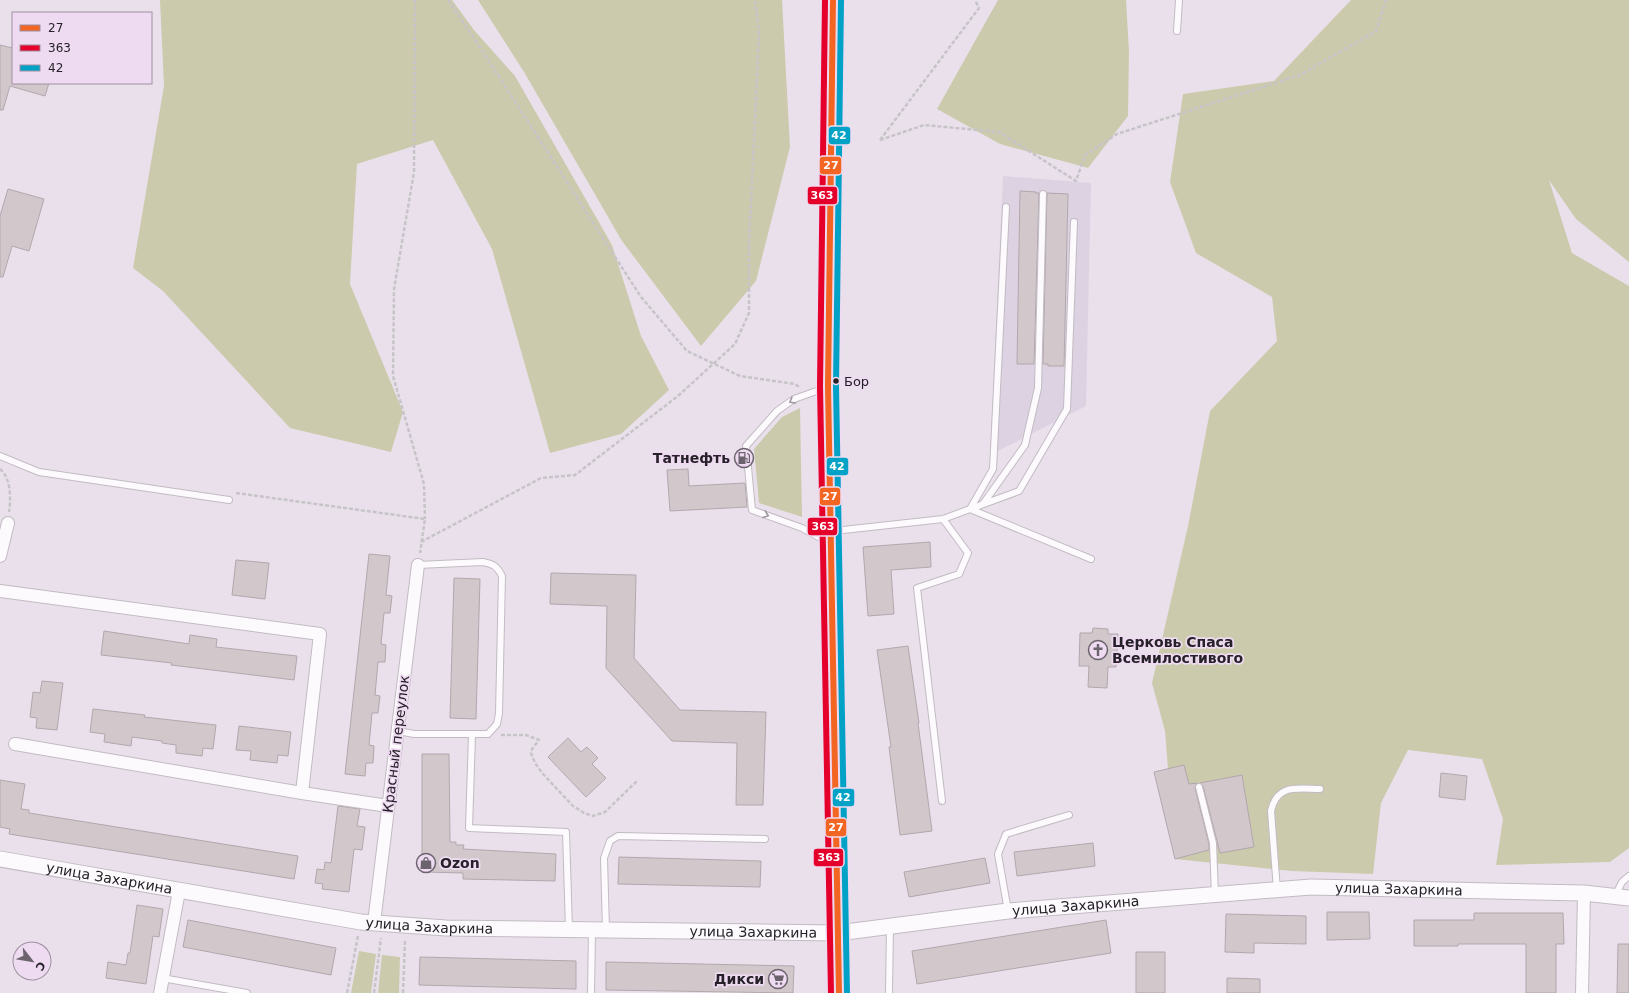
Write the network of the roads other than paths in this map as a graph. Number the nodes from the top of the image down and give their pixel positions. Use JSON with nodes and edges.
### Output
{"nodes":[{"id":1,"x":833,"y":0,"type":"edge"},
{"id":2,"x":1179,"y":0,"type":"edge"},
{"id":3,"x":1178,"y":31,"type":"dead end"},
{"id":4,"x":1043,"y":194,"type":"dead end"},
{"id":5,"x":1006,"y":207,"type":"dead end"},
{"id":6,"x":1074,"y":222,"type":"dead end"},
{"id":7,"x":828,"y":386,"type":"junction"},
{"id":8,"x":0,"y":456,"type":"edge"},
{"id":9,"x":229,"y":500,"type":"road end"},
{"id":10,"x":983,"y":504,"type":"junction"},
{"id":11,"x":970,"y":509,"type":"junction"},
{"id":12,"x":943,"y":519,"type":"junction"},
{"id":13,"x":8,"y":523,"type":"road end"},
{"id":14,"x":830,"y":537,"type":"junction"},
{"id":15,"x":0,"y":556,"type":"edge"},
{"id":16,"x":1091,"y":559,"type":"dead end"},
{"id":17,"x":418,"y":565,"type":"joint"},
{"id":18,"x":0,"y":590,"type":"edge"},
{"id":19,"x":398,"y":731,"type":"junction"},
{"id":20,"x":472,"y":735,"type":"junction"},
{"id":21,"x":15,"y":744,"type":"dead end"},
{"id":22,"x":1199,"y":787,"type":"dead end"},
{"id":23,"x":1320,"y":789,"type":"dead end"},
{"id":24,"x":302,"y":793,"type":"junction"},
{"id":25,"x":942,"y":801,"type":"dead end"},
{"id":26,"x":388,"y":806,"type":"junction"},
{"id":27,"x":1069,"y":816,"type":"dead end"},
{"id":28,"x":765,"y":839,"type":"dead end"},
{"id":29,"x":0,"y":859,"type":"edge"},
{"id":30,"x":1629,"y":876,"type":"edge"},
{"id":31,"x":1276,"y":890,"type":"junction"},
{"id":32,"x":179,"y":891,"type":"junction"},
{"id":33,"x":1584,"y":894,"type":"junction"},
{"id":34,"x":1215,"y":895,"type":"junction"},
{"id":35,"x":1622,"y":897,"type":"edge"},
{"id":36,"x":1008,"y":912,"type":"junction"},
{"id":37,"x":372,"y":923,"type":"junction"},
{"id":38,"x":890,"y":926,"type":"junction"},
{"id":39,"x":569,"y":930,"type":"junction"},
{"id":40,"x":599,"y":930,"type":"junction"},
{"id":41,"x":838,"y":933,"type":"junction"},
{"id":42,"x":162,"y":978,"type":"junction"},
{"id":43,"x":160,"y":993,"type":"edge"},
{"id":44,"x":247,"y":993,"type":"edge"},
{"id":45,"x":591,"y":993,"type":"edge"},
{"id":46,"x":839,"y":993,"type":"edge"},
{"id":47,"x":888,"y":993,"type":"edge"},
{"id":48,"x":1582,"y":993,"type":"edge"}],
"edges":[{"from":1,"to":7,"type":"main road"},
{"from":2,"to":3,"type":"lane"},
{"from":4,"to":10,"type":"lane"},
{"from":5,"to":11,"type":"lane"},
{"from":6,"to":10,"type":"lane"},
{"from":7,"to":14,"type":"main road"},
{"from":7,"to":14,"type":"lane","one_way":true},
{"from":8,"to":9,"type":"lane"},
{"from":10,"to":11,"type":"lane"},
{"from":11,"to":12,"type":"lane"},
{"from":11,"to":16,"type":"lane"},
{"from":12,"to":14,"type":"lane"},
{"from":12,"to":25,"type":"lane"},
{"from":13,"to":15,"type":"street"},
{"from":14,"to":41,"type":"main road"},
{"from":17,"to":19,"type":"street","name":"Красный переулок"},
{"from":17,"to":20,"type":"lane"},
{"from":18,"to":24,"type":"street"},
{"from":19,"to":20,"type":"lane"},
{"from":19,"to":26,"type":"street","name":"Красный переулок"},
{"from":20,"to":39,"type":"lane"},
{"from":21,"to":24,"type":"street"},
{"from":22,"to":34,"type":"lane"},
{"from":23,"to":31,"type":"lane"},
{"from":24,"to":26,"type":"street"},
{"from":26,"to":37,"type":"street","name":"Красный переулок"},
{"from":27,"to":36,"type":"lane"},
{"from":28,"to":40,"type":"lane"},
{"from":29,"to":32,"type":"street","name":"улица Захаркина"},
{"from":30,"to":35,"type":"lane"},
{"from":31,"to":33,"type":"street","name":"улица Захаркина"},
{"from":31,"to":34,"type":"street","name":"улица Захаркина"},
{"from":32,"to":37,"type":"street","name":"улица Захаркина"},
{"from":32,"to":42,"type":"street"},
{"from":33,"to":35,"type":"street","name":"улица Захаркина"},
{"from":33,"to":48,"type":"street"},
{"from":34,"to":36,"type":"street","name":"улица Захаркина"},
{"from":36,"to":38,"type":"street","name":"улица Захаркина"},
{"from":37,"to":39,"type":"street","name":"улица Захаркина"},
{"from":38,"to":41,"type":"street","name":"улица Захаркина"},
{"from":38,"to":47,"type":"lane"},
{"from":39,"to":40,"type":"street","name":"улица Захаркина"},
{"from":40,"to":41,"type":"street","name":"улица Захаркина"},
{"from":40,"to":45,"type":"lane"},
{"from":41,"to":46,"type":"main road"},
{"from":42,"to":43,"type":"street"},
{"from":42,"to":44,"type":"lane"}]}
